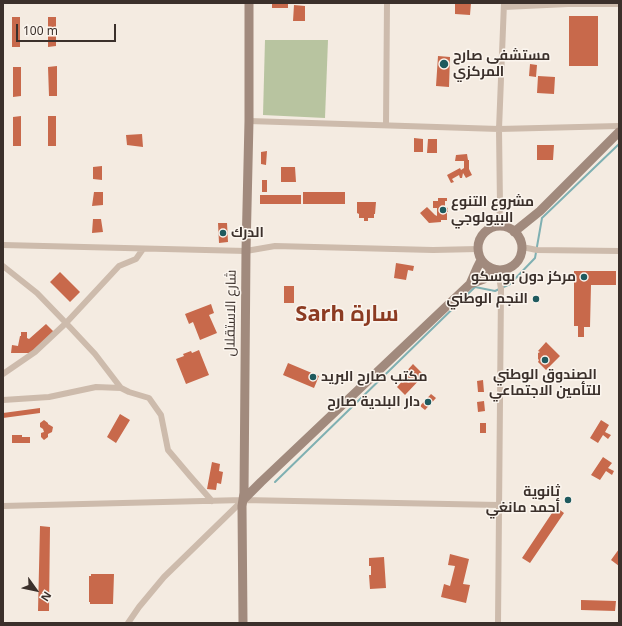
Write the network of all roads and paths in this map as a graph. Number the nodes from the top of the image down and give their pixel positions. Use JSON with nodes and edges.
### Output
{"nodes":[{"id":1,"x":249,"y":3,"type":"edge"},
{"id":2,"x":387,"y":3,"type":"edge"},
{"id":3,"x":619,"y":4,"type":"edge"},
{"id":4,"x":504,"y":5,"type":"edge"},
{"id":5,"x":249,"y":121,"type":"junction"},
{"id":6,"x":386,"y":125,"type":"junction"},
{"id":7,"x":619,"y":126,"type":"edge"},
{"id":8,"x":499,"y":129,"type":"junction"},
{"id":9,"x":619,"y":132,"type":"edge"},
{"id":10,"x":499,"y":226,"type":"junction"},
{"id":11,"x":514,"y":232,"type":"junction"},
{"id":12,"x":3,"y":245,"type":"edge"},
{"id":13,"x":522,"y":247,"type":"junction"},
{"id":14,"x":143,"y":249,"type":"junction"},
{"id":15,"x":478,"y":249,"type":"junction"},
{"id":16,"x":246,"y":251,"type":"junction"},
{"id":17,"x":619,"y":251,"type":"edge"},
{"id":18,"x":481,"y":260,"type":"junction"},
{"id":19,"x":3,"y":266,"type":"edge"},
{"id":20,"x":495,"y":269,"type":"junction"},
{"id":21,"x":470,"y":284,"type":"junction"},
{"id":22,"x":66,"y":323,"type":"junction"},
{"id":23,"x":3,"y":374,"type":"edge"},
{"id":24,"x":121,"y":388,"type":"junction"},
{"id":25,"x":3,"y":400,"type":"edge"},
{"id":26,"x":243,"y":500,"type":"junction"},
{"id":27,"x":212,"y":501,"type":"junction"},
{"id":28,"x":499,"y":505,"type":"junction"},
{"id":29,"x":3,"y":506,"type":"edge"},
{"id":30,"x":128,"y":623,"type":"edge"},
{"id":31,"x":243,"y":623,"type":"edge"},
{"id":32,"x":498,"y":623,"type":"edge"}],
"edges":[{"from":1,"to":5,"type":"street","name":"شارع الاستقلال"},
{"from":2,"to":6,"type":"street"},
{"from":3,"to":4,"type":"street"},
{"from":4,"to":8,"type":"street"},
{"from":5,"to":6,"type":"street"},
{"from":5,"to":16,"type":"street","name":"شارع الاستقلال"},
{"from":6,"to":8,"type":"street"},
{"from":7,"to":8,"type":"street"},
{"from":8,"to":10,"type":"street"},
{"from":9,"to":11,"type":"street"},
{"from":10,"to":11,"type":"street"},
{"from":10,"to":15,"type":"street"},
{"from":11,"to":13,"type":"street"},
{"from":12,"to":14,"type":"street"},
{"from":13,"to":17,"type":"street"},
{"from":13,"to":20,"type":"street"},
{"from":14,"to":16,"type":"street"},
{"from":14,"to":22,"type":"street"},
{"from":15,"to":16,"type":"street"},
{"from":15,"to":18,"type":"street"},
{"from":16,"to":26,"type":"street","name":"شارع الاستقلال"},
{"from":18,"to":20,"type":"street"},
{"from":18,"to":21,"type":"street"},
{"from":19,"to":22,"type":"street"},
{"from":20,"to":21,"type":"street"},
{"from":20,"to":28,"type":"street"},
{"from":21,"to":26,"type":"street"},
{"from":22,"to":23,"type":"street"},
{"from":22,"to":24,"type":"street"},
{"from":24,"to":25,"type":"street"},
{"from":24,"to":27,"type":"street"},
{"from":26,"to":27,"type":"street"},
{"from":26,"to":28,"type":"street"},
{"from":26,"to":30,"type":"street"},
{"from":26,"to":31,"type":"street","name":"شارع الاستقلال"},
{"from":27,"to":29,"type":"street"},
{"from":28,"to":32,"type":"street"}]}
